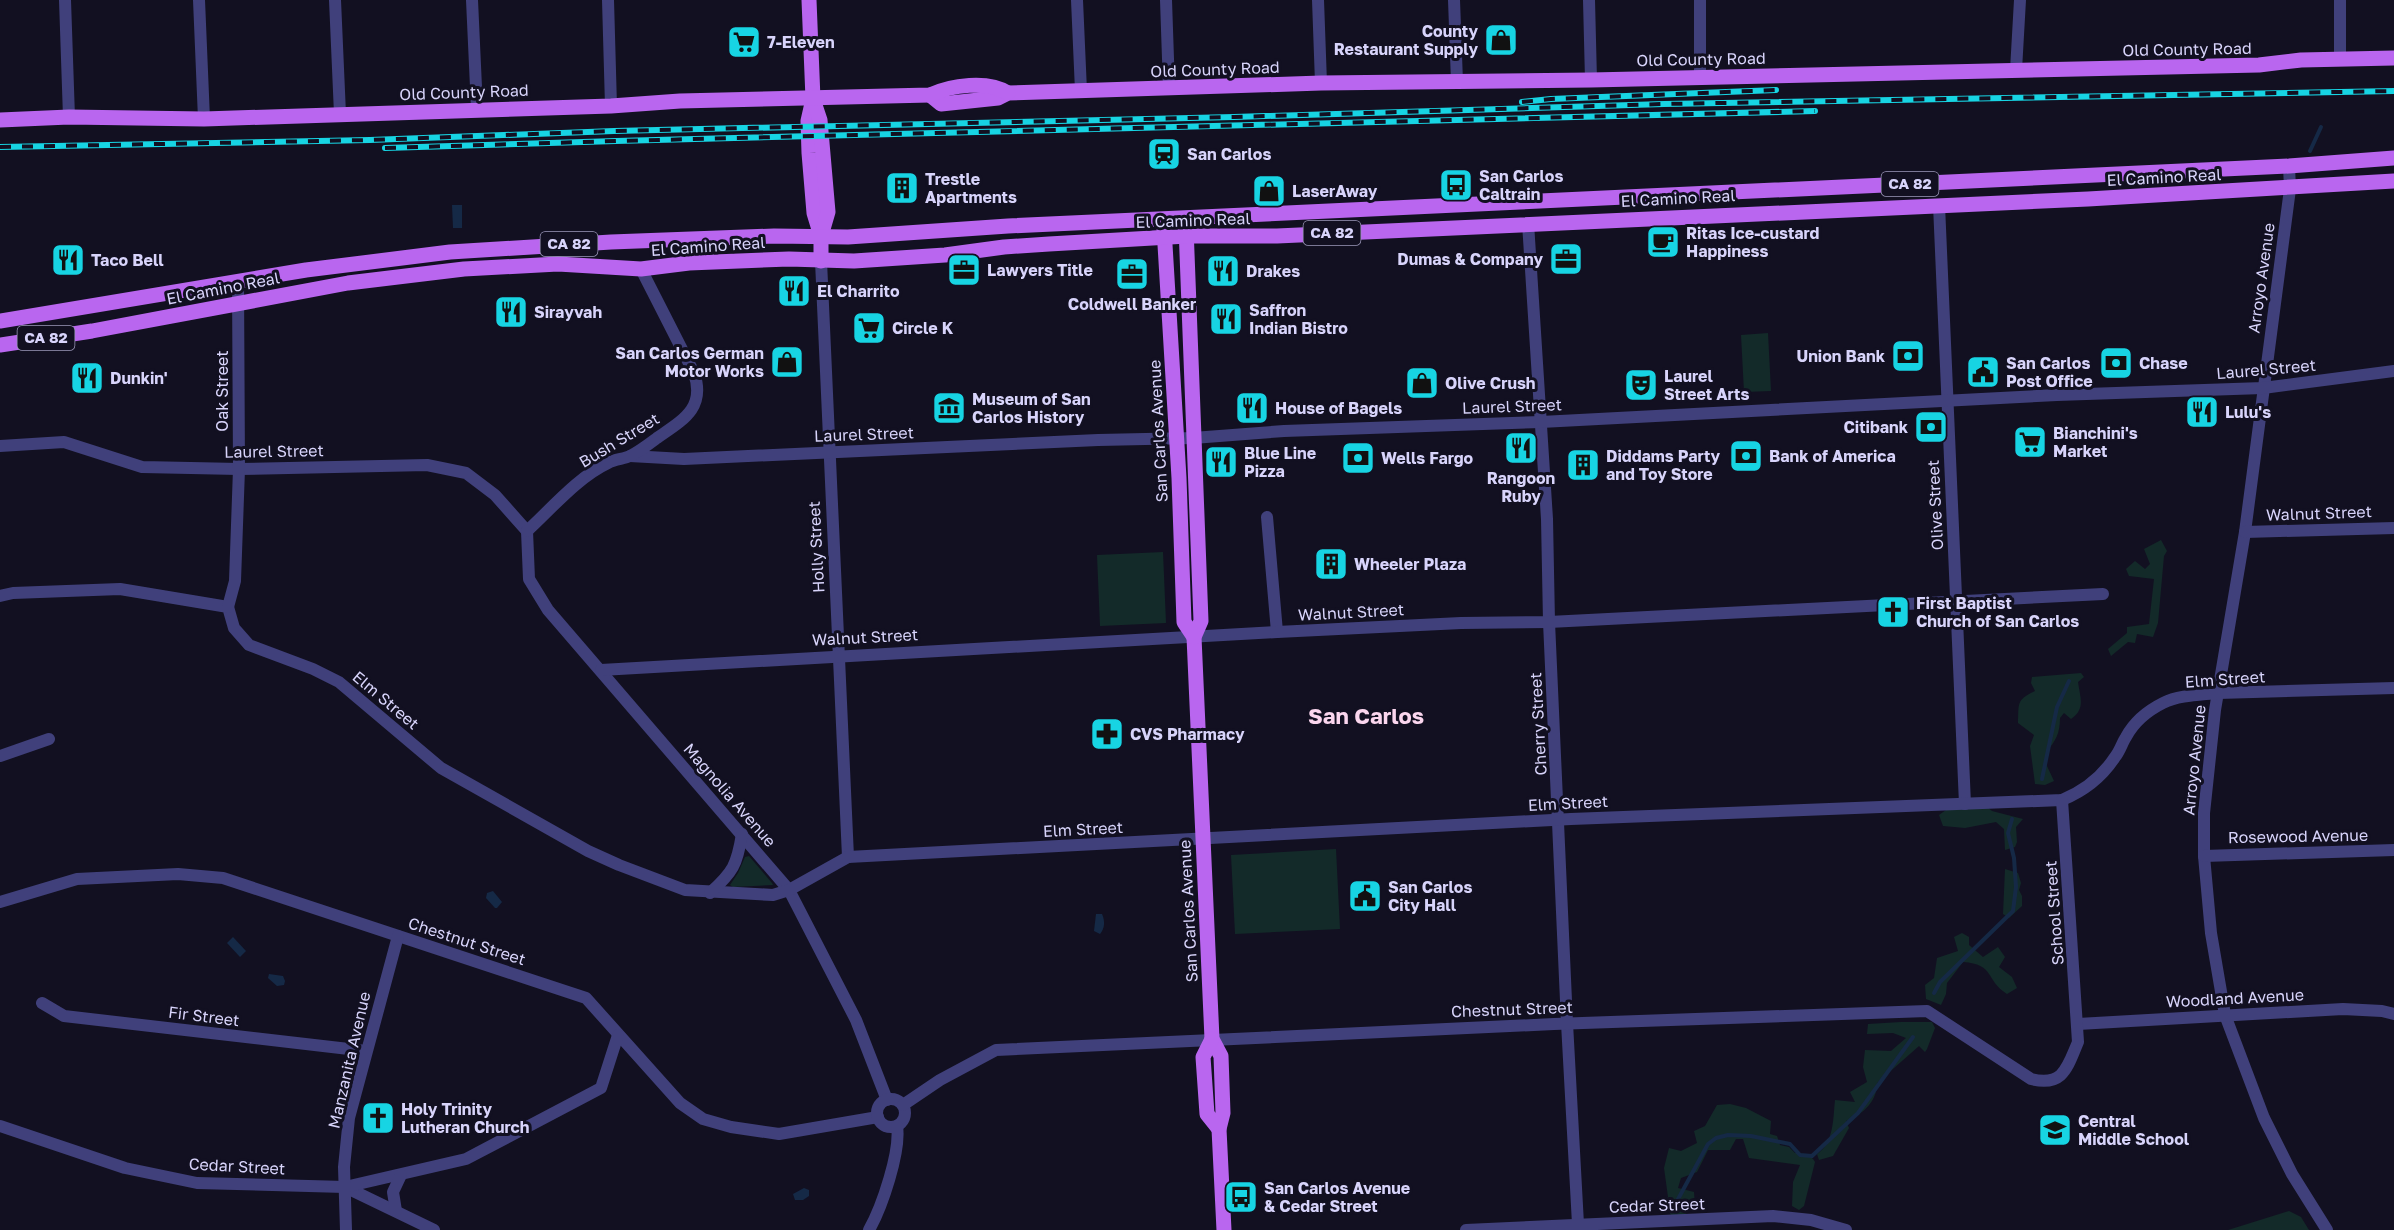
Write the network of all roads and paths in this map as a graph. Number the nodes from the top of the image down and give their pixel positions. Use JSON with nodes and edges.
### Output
{"nodes":[{"id":1,"x":65,"y":0,"type":"edge"},
{"id":2,"x":199,"y":0,"type":"edge"},
{"id":3,"x":335,"y":0,"type":"edge"},
{"id":4,"x":472,"y":0,"type":"edge"},
{"id":5,"x":608,"y":0,"type":"edge"},
{"id":6,"x":808,"y":0,"type":"edge"},
{"id":7,"x":1077,"y":0,"type":"edge"},
{"id":8,"x":1166,"y":0,"type":"edge"},
{"id":9,"x":1318,"y":0,"type":"edge"},
{"id":10,"x":1454,"y":0,"type":"edge"},
{"id":11,"x":1589,"y":0,"type":"edge"},
{"id":12,"x":1700,"y":0,"type":"edge"},
{"id":13,"x":2020,"y":0,"type":"edge"},
{"id":14,"x":2340,"y":0,"type":"edge"},
{"id":15,"x":2394,"y":58,"type":"edge"},
{"id":16,"x":2340,"y":59,"type":"junction"},
{"id":17,"x":2016,"y":70,"type":"junction"},
{"id":18,"x":1701,"y":77,"type":"junction"},
{"id":19,"x":1591,"y":80,"type":"junction"},
{"id":20,"x":1457,"y":82,"type":"junction"},
{"id":21,"x":1321,"y":83,"type":"junction"},
{"id":22,"x":1169,"y":88,"type":"junction"},
{"id":23,"x":1081,"y":91,"type":"junction"},
{"id":24,"x":813,"y":99,"type":"junction"},
{"id":25,"x":611,"y":106,"type":"junction"},
{"id":26,"x":477,"y":109,"type":"junction"},
{"id":27,"x":340,"y":114,"type":"junction"},
{"id":28,"x":69,"y":117,"type":"junction"},
{"id":29,"x":204,"y":118,"type":"junction"},
{"id":30,"x":0,"y":120,"type":"edge"},
{"id":31,"x":2394,"y":158,"type":"edge"},
{"id":32,"x":2289,"y":166,"type":"junction"},
{"id":33,"x":2028,"y":178,"type":"junction"},
{"id":34,"x":2394,"y":181,"type":"edge"},
{"id":35,"x":2290,"y":189,"type":"junction"},
{"id":36,"x":1531,"y":201,"type":"junction"},
{"id":37,"x":1939,"y":205,"type":"junction"},
{"id":38,"x":1185,"y":218,"type":"junction"},
{"id":39,"x":1163,"y":219,"type":"junction"},
{"id":40,"x":1528,"y":223,"type":"junction"},
{"id":41,"x":821,"y":236,"type":"junction"},
{"id":42,"x":1187,"y":236,"type":"junction"},
{"id":43,"x":1165,"y":238,"type":"junction"},
{"id":44,"x":821,"y":261,"type":"junction"},
{"id":45,"x":641,"y":269,"type":"junction"},
{"id":46,"x":238,"y":282,"type":"junction"},
{"id":47,"x":239,"y":304,"type":"junction"},
{"id":48,"x":0,"y":321,"type":"edge"},
{"id":49,"x":0,"y":345,"type":"edge"},
{"id":50,"x":2394,"y":371,"type":"edge"},
{"id":51,"x":2263,"y":388,"type":"junction"},
{"id":52,"x":1947,"y":400,"type":"junction"},
{"id":53,"x":1541,"y":422,"type":"junction"},
{"id":54,"x":1176,"y":438,"type":"junction"},
{"id":55,"x":1193,"y":438,"type":"junction"},
{"id":56,"x":0,"y":446,"type":"edge"},
{"id":57,"x":830,"y":451,"type":"junction"},
{"id":58,"x":630,"y":456,"type":"junction"},
{"id":59,"x":239,"y":469,"type":"junction"},
{"id":60,"x":1267,"y":517,"type":"dead end"},
{"id":61,"x":2394,"y":528,"type":"edge"},
{"id":62,"x":527,"y":531,"type":"junction"},
{"id":63,"x":2245,"y":532,"type":"junction"},
{"id":64,"x":2103,"y":594,"type":"dead end"},
{"id":65,"x":0,"y":596,"type":"edge"},
{"id":66,"x":1956,"y":602,"type":"junction"},
{"id":67,"x":228,"y":607,"type":"junction"},
{"id":68,"x":1549,"y":622,"type":"junction"},
{"id":69,"x":1277,"y":632,"type":"junction"},
{"id":70,"x":1194,"y":637,"type":"junction"},
{"id":71,"x":839,"y":655,"type":"junction"},
{"id":72,"x":600,"y":670,"type":"junction"},
{"id":73,"x":2394,"y":688,"type":"edge"},
{"id":74,"x":2218,"y":693,"type":"junction"},
{"id":75,"x":49,"y":739,"type":"dead end"},
{"id":76,"x":0,"y":756,"type":"edge"},
{"id":77,"x":2062,"y":801,"type":"junction"},
{"id":78,"x":1965,"y":804,"type":"junction"},
{"id":79,"x":1559,"y":820,"type":"junction"},
{"id":80,"x":742,"y":834,"type":"junction"},
{"id":81,"x":1202,"y":839,"type":"junction"},
{"id":82,"x":2394,"y":850,"type":"edge"},
{"id":83,"x":2204,"y":856,"type":"junction"},
{"id":84,"x":848,"y":857,"type":"junction"},
{"id":85,"x":789,"y":890,"type":"junction"},
{"id":86,"x":710,"y":893,"type":"junction"},
{"id":87,"x":0,"y":902,"type":"edge"},
{"id":88,"x":398,"y":936,"type":"junction"},
{"id":89,"x":42,"y":1003,"type":"dead end"},
{"id":90,"x":2394,"y":1014,"type":"edge"},
{"id":91,"x":2226,"y":1015,"type":"junction"},
{"id":92,"x":1567,"y":1023,"type":"junction"},
{"id":93,"x":2078,"y":1024,"type":"junction"},
{"id":94,"x":618,"y":1035,"type":"junction"},
{"id":95,"x":1212,"y":1039,"type":"junction"},
{"id":96,"x":366,"y":1051,"type":"junction"},
{"id":97,"x":887,"y":1100,"type":"junction"},
{"id":98,"x":903,"y":1105,"type":"junction"},
{"id":99,"x":878,"y":1117,"type":"junction"},
{"id":100,"x":0,"y":1126,"type":"edge"},
{"id":101,"x":897,"y":1126,"type":"junction"},
{"id":102,"x":401,"y":1174,"type":"junction"},
{"id":103,"x":345,"y":1187,"type":"junction"},
{"id":104,"x":396,"y":1211,"type":"junction"},
{"id":105,"x":1578,"y":1224,"type":"junction"},
{"id":106,"x":1672,"y":1226,"type":"edge"},
{"id":107,"x":346,"y":1230,"type":"edge"},
{"id":108,"x":434,"y":1230,"type":"edge"},
{"id":109,"x":869,"y":1230,"type":"edge"},
{"id":110,"x":1224,"y":1230,"type":"edge"},
{"id":111,"x":1466,"y":1230,"type":"edge"},
{"id":112,"x":1846,"y":1230,"type":"edge"},
{"id":113,"x":2327,"y":1230,"type":"edge"}],
"edges":[{"from":1,"to":28,"type":"street"},
{"from":2,"to":29,"type":"street"},
{"from":3,"to":27,"type":"street"},
{"from":4,"to":26,"type":"street"},
{"from":5,"to":25,"type":"street"},
{"from":6,"to":24,"type":"main road","name":"Holly Street"},
{"from":7,"to":23,"type":"street"},
{"from":8,"to":22,"type":"street"},
{"from":9,"to":21,"type":"street"},
{"from":10,"to":20,"type":"street"},
{"from":11,"to":19,"type":"street"},
{"from":12,"to":18,"type":"street"},
{"from":13,"to":17,"type":"street"},
{"from":14,"to":16,"type":"street"},
{"from":15,"to":16,"type":"main road","name":"Old County Road"},
{"from":16,"to":17,"type":"main road","name":"Old County Road"},
{"from":17,"to":18,"type":"main road","name":"Old County Road"},
{"from":18,"to":19,"type":"main road","name":"Old County Road"},
{"from":19,"to":20,"type":"main road","name":"Old County Road"},
{"from":20,"to":21,"type":"main road","name":"Old County Road"},
{"from":21,"to":22,"type":"main road","name":"Old County Road"},
{"from":22,"to":23,"type":"main road","name":"Old County Road"},
{"from":23,"to":24,"type":"main road","name":"Old County Road"},
{"from":24,"to":25,"type":"main road","name":"Old County Road"},
{"from":24,"to":41,"type":"main road","name":"Holly Street"},
{"from":25,"to":26,"type":"main road","name":"Old County Road"},
{"from":26,"to":27,"type":"main road","name":"Old County Road"},
{"from":27,"to":29,"type":"main road","name":"Old County Road"},
{"from":28,"to":29,"type":"main road","name":"Old County Road"},
{"from":28,"to":30,"type":"main road","name":"Old County Road"},
{"from":31,"to":32,"type":"main road","name":"El Camino Real","number":"CA 82"},
{"from":32,"to":33,"type":"main road","name":"El Camino Real","number":"CA 82"},
{"from":32,"to":35,"type":"street","name":"Arroyo Avenue"},
{"from":33,"to":36,"type":"main road","name":"El Camino Real","number":"CA 82"},
{"from":33,"to":37,"type":"main road"},
{"from":34,"to":35,"type":"main road","name":"El Camino Real","number":"CA 82"},
{"from":35,"to":37,"type":"main road","name":"El Camino Real","number":"CA 82"},
{"from":35,"to":51,"type":"street","name":"Arroyo Avenue"},
{"from":36,"to":38,"type":"main road","name":"El Camino Real","number":"CA 82"},
{"from":36,"to":40,"type":"main road"},
{"from":37,"to":40,"type":"main road","name":"El Camino Real","number":"CA 82"},
{"from":37,"to":52,"type":"street","name":"Olive Street"},
{"from":38,"to":39,"type":"main road","name":"El Camino Real","number":"CA 82"},
{"from":38,"to":42,"type":"main road","name":"San Carlos Avenue"},
{"from":39,"to":41,"type":"main road","name":"El Camino Real","number":"CA 82"},
{"from":39,"to":43,"type":"main road","name":"San Carlos Avenue"},
{"from":40,"to":42,"type":"main road","name":"El Camino Real","number":"CA 82"},
{"from":40,"to":53,"type":"street","name":"Cherry Street"},
{"from":41,"to":44,"type":"main road","name":"Holly Street"},
{"from":41,"to":46,"type":"main road","name":"El Camino Real","number":"CA 82"},
{"from":42,"to":43,"type":"main road","name":"El Camino Real","number":"CA 82"},
{"from":42,"to":55,"type":"main road","name":"San Carlos Avenue"},
{"from":43,"to":44,"type":"main road","name":"El Camino Real","number":"CA 82"},
{"from":43,"to":54,"type":"main road","name":"San Carlos Avenue"},
{"from":44,"to":45,"type":"main road","name":"El Camino Real","number":"CA 82"},
{"from":44,"to":57,"type":"street","name":"Holly Street"},
{"from":45,"to":47,"type":"main road","name":"El Camino Real","number":"CA 82"},
{"from":45,"to":58,"type":"street","name":"Bush Street"},
{"from":46,"to":47,"type":"street","name":"Oak Street"},
{"from":46,"to":48,"type":"main road","name":"El Camino Real","number":"CA 82"},
{"from":47,"to":49,"type":"main road","name":"El Camino Real","number":"CA 82"},
{"from":47,"to":59,"type":"street","name":"Oak Street"},
{"from":50,"to":51,"type":"street","name":"Laurel Street"},
{"from":51,"to":52,"type":"street","name":"Laurel Street"},
{"from":51,"to":63,"type":"street","name":"Arroyo Avenue"},
{"from":52,"to":53,"type":"street","name":"Laurel Street"},
{"from":52,"to":66,"type":"street","name":"Olive Street"},
{"from":53,"to":55,"type":"street","name":"Laurel Street"},
{"from":53,"to":68,"type":"street","name":"Cherry Street"},
{"from":54,"to":55,"type":"street","name":"Laurel Street"},
{"from":54,"to":57,"type":"street","name":"Laurel Street"},
{"from":54,"to":70,"type":"main road","name":"San Carlos Avenue"},
{"from":55,"to":70,"type":"main road","name":"San Carlos Avenue"},
{"from":56,"to":59,"type":"street","name":"Laurel Street"},
{"from":57,"to":58,"type":"street","name":"Laurel Street"},
{"from":57,"to":71,"type":"street","name":"Holly Street"},
{"from":58,"to":62,"type":"street","name":"Bush Street"},
{"from":59,"to":62,"type":"street","name":"Laurel Street"},
{"from":59,"to":67,"type":"street","name":"Oak Street"},
{"from":60,"to":69,"type":"street"},
{"from":61,"to":63,"type":"street","name":"Walnut Street"},
{"from":62,"to":72,"type":"street","name":"Magnolia Avenue"},
{"from":63,"to":74,"type":"street","name":"Arroyo Avenue"},
{"from":64,"to":66,"type":"street","name":"Walnut Street"},
{"from":65,"to":67,"type":"street"},
{"from":66,"to":68,"type":"street","name":"Walnut Street"},
{"from":66,"to":78,"type":"street","name":"Olive Street"},
{"from":67,"to":86,"type":"street","name":"Elm Street"},
{"from":68,"to":69,"type":"street","name":"Walnut Street"},
{"from":68,"to":79,"type":"street","name":"Cherry Street"},
{"from":69,"to":70,"type":"street","name":"Walnut Street"},
{"from":70,"to":71,"type":"street","name":"Walnut Street"},
{"from":70,"to":81,"type":"main road","name":"San Carlos Avenue"},
{"from":71,"to":72,"type":"street","name":"Walnut Street"},
{"from":71,"to":84,"type":"street","name":"Holly Street"},
{"from":72,"to":80,"type":"street","name":"Magnolia Avenue"},
{"from":73,"to":74,"type":"street","name":"Elm Street"},
{"from":74,"to":77,"type":"street","name":"Elm Street"},
{"from":74,"to":83,"type":"street","name":"Arroyo Avenue"},
{"from":75,"to":76,"type":"street"},
{"from":77,"to":78,"type":"street","name":"Elm Street"},
{"from":77,"to":93,"type":"street","name":"School Street"},
{"from":78,"to":79,"type":"street","name":"Elm Street"},
{"from":79,"to":81,"type":"street","name":"Elm Street"},
{"from":79,"to":92,"type":"street","name":"Cherry Street"},
{"from":80,"to":85,"type":"street","name":"Magnolia Avenue"},
{"from":80,"to":86,"type":"street"},
{"from":81,"to":84,"type":"street","name":"Elm Street"},
{"from":81,"to":95,"type":"main road","name":"San Carlos Avenue"},
{"from":82,"to":83,"type":"street","name":"Rosewood Avenue"},
{"from":83,"to":91,"type":"street","name":"Arroyo Avenue"},
{"from":84,"to":85,"type":"street","name":"Elm Street"},
{"from":85,"to":86,"type":"street","name":"Elm Street"},
{"from":85,"to":97,"type":"street","name":"Magnolia Avenue"},
{"from":87,"to":88,"type":"street","name":"Chestnut Street"},
{"from":88,"to":94,"type":"street","name":"Chestnut Street"},
{"from":88,"to":96,"type":"street","name":"Manzanita Avenue"},
{"from":89,"to":96,"type":"street","name":"Fir Street"},
{"from":90,"to":91,"type":"street","name":"Woodland Avenue"},
{"from":91,"to":93,"type":"street","name":"Woodland Avenue"},
{"from":91,"to":113,"type":"street","name":"Arroyo Avenue"},
{"from":92,"to":93,"type":"street","name":"Chestnut Street"},
{"from":92,"to":95,"type":"street","name":"Chestnut Street"},
{"from":92,"to":105,"type":"street","name":"Cherry Street"},
{"from":94,"to":99,"type":"street","name":"Chestnut Street"},
{"from":94,"to":102,"type":"street"},
{"from":95,"to":98,"type":"street","name":"Chestnut Street"},
{"from":95,"to":110,"type":"main road","name":"San Carlos Avenue"},
{"from":96,"to":103,"type":"street","name":"Manzanita Avenue"},
{"from":97,"to":98,"type":"street"},
{"from":97,"to":99,"type":"street"},
{"from":98,"to":101,"type":"street"},
{"from":99,"to":101,"type":"street"},
{"from":100,"to":103,"type":"street","name":"Cedar Street"},
{"from":101,"to":109,"type":"street"},
{"from":102,"to":103,"type":"street"},
{"from":102,"to":104,"type":"street"},
{"from":103,"to":104,"type":"street","name":"Cedar Street"},
{"from":103,"to":107,"type":"street","name":"Manzanita Avenue"},
{"from":104,"to":108,"type":"street","name":"Cedar Street"},
{"from":105,"to":106,"type":"street","name":"Cedar Street"},
{"from":105,"to":111,"type":"street","name":"Cedar Street"},
{"from":106,"to":112,"type":"street","name":"Cedar Street"}]}
